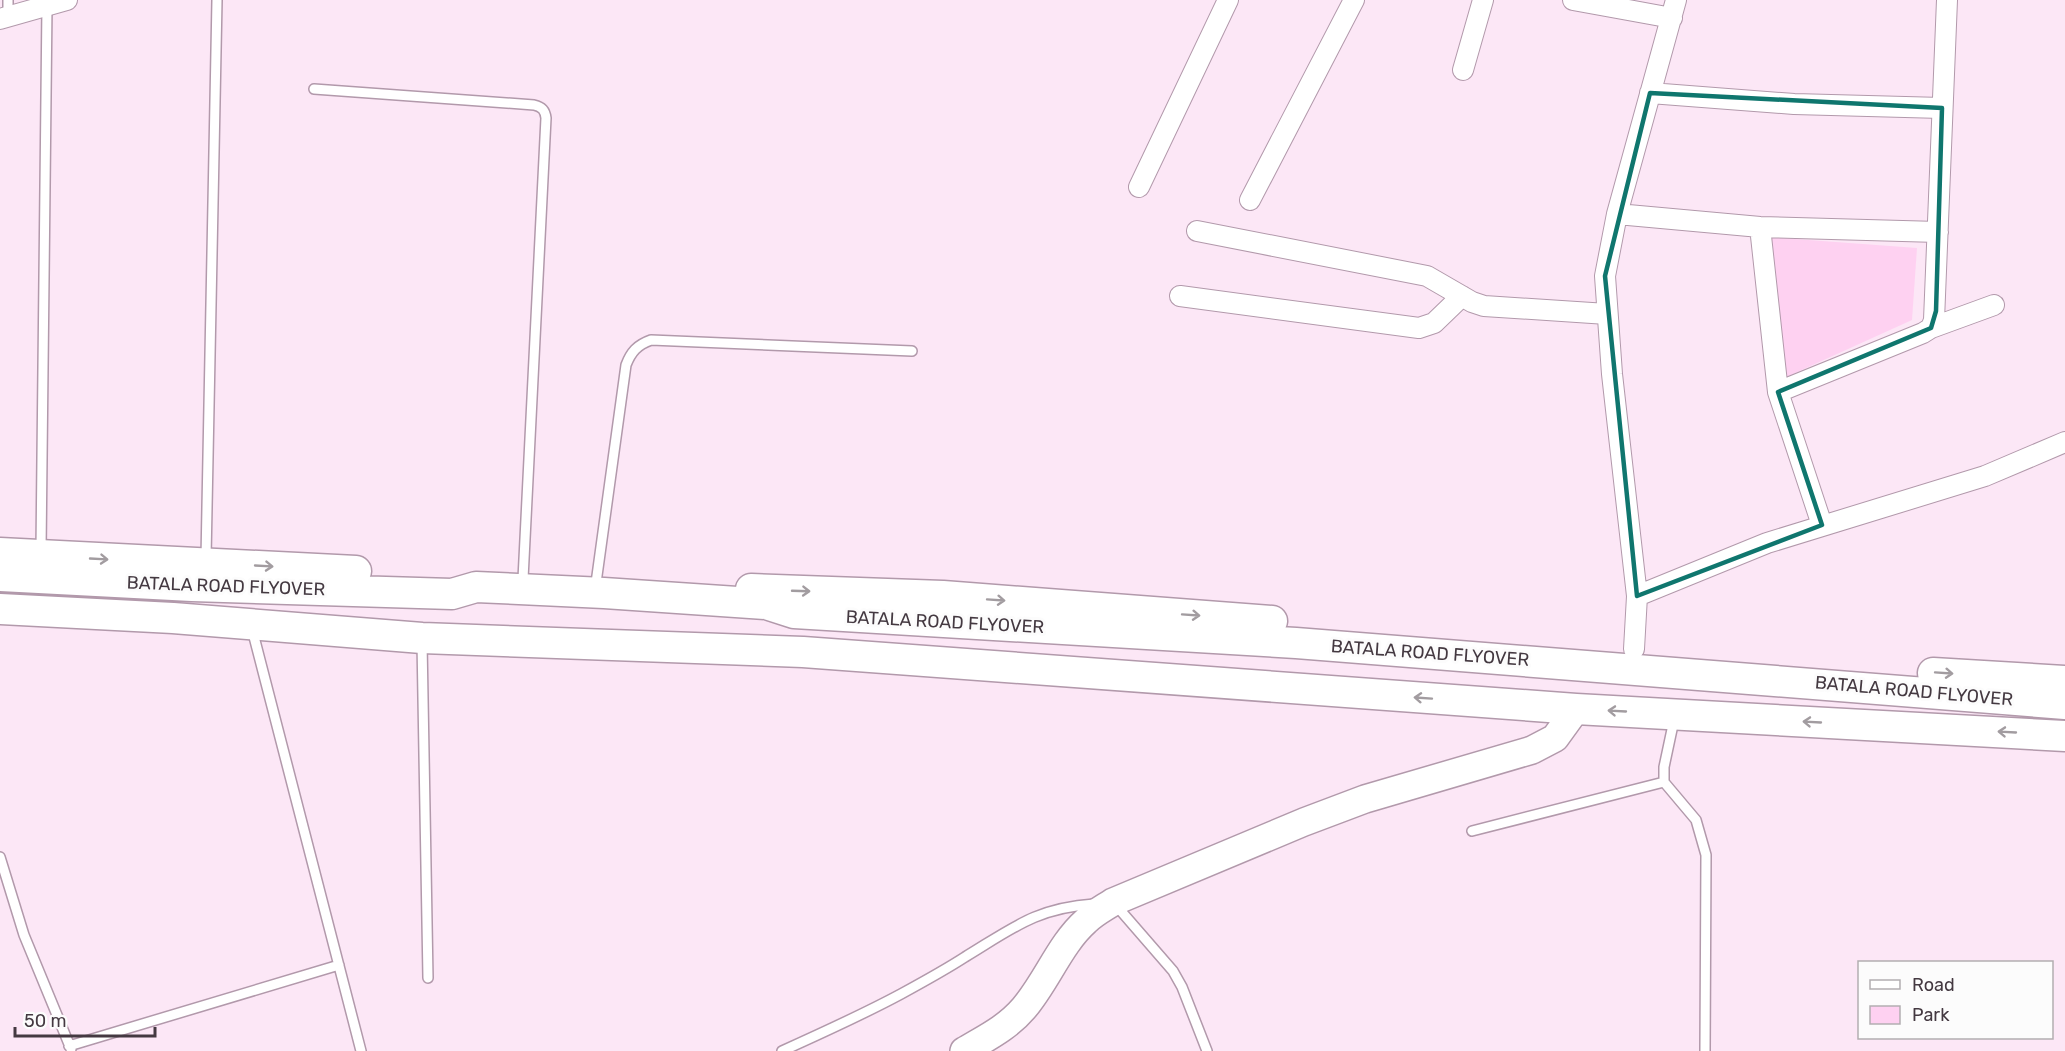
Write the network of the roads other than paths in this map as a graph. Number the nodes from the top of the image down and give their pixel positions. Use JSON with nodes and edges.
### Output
{"nodes":[{"id":1,"x":67,"y":0,"type":"edge"},
{"id":2,"x":217,"y":0,"type":"edge"},
{"id":3,"x":1228,"y":0,"type":"edge"},
{"id":4,"x":1354,"y":0,"type":"edge"},
{"id":5,"x":1483,"y":0,"type":"edge"},
{"id":6,"x":1573,"y":0,"type":"edge"},
{"id":7,"x":1947,"y":0,"type":"edge"},
{"id":8,"x":47,"y":5,"type":"junction"},
{"id":9,"x":1674,"y":9,"type":"edge"},
{"id":10,"x":5,"y":12,"type":"edge"},
{"id":11,"x":1463,"y":70,"type":"dead end"},
{"id":12,"x":314,"y":89,"type":"dead end"},
{"id":13,"x":1650,"y":93,"type":"junction"},
{"id":14,"x":1942,"y":108,"type":"junction"},
{"id":15,"x":1139,"y":187,"type":"dead end"},
{"id":16,"x":1250,"y":200,"type":"dead end"},
{"id":17,"x":1617,"y":214,"type":"junction"},
{"id":18,"x":1760,"y":227,"type":"junction"},
{"id":19,"x":1197,"y":231,"type":"dead end"},
{"id":20,"x":1938,"y":232,"type":"junction"},
{"id":21,"x":1180,"y":296,"type":"dead end"},
{"id":22,"x":1462,"y":296,"type":"junction"},
{"id":23,"x":1994,"y":305,"type":"dead end"},
{"id":24,"x":1606,"y":314,"type":"junction"},
{"id":25,"x":1931,"y":328,"type":"junction"},
{"id":26,"x":912,"y":351,"type":"dead end"},
{"id":27,"x":1778,"y":392,"type":"junction"},
{"id":28,"x":2065,"y":442,"type":"edge"},
{"id":29,"x":1822,"y":525,"type":"junction"},
{"id":30,"x":0,"y":553,"type":"edge"},
{"id":31,"x":40,"y":556,"type":"junction"},
{"id":32,"x":206,"y":563,"type":"junction"},
{"id":33,"x":0,"y":576,"type":"edge"},
{"id":34,"x":523,"y":579,"type":"junction"},
{"id":35,"x":596,"y":583,"type":"junction"},
{"id":36,"x":1637,"y":596,"type":"junction"},
{"id":37,"x":0,"y":609,"type":"edge"},
{"id":38,"x":250,"y":624,"type":"junction"},
{"id":39,"x":422,"y":638,"type":"junction"},
{"id":40,"x":1634,"y":649,"type":"junction"},
{"id":41,"x":2065,"y":681,"type":"edge"},
{"id":42,"x":2065,"y":704,"type":"edge"},
{"id":43,"x":1576,"y":709,"type":"junction"},
{"id":44,"x":1675,"y":714,"type":"junction"},
{"id":45,"x":2065,"y":736,"type":"edge"},
{"id":46,"x":1664,"y":782,"type":"junction"},
{"id":47,"x":1472,"y":831,"type":"dead end"},
{"id":48,"x":0,"y":857,"type":"edge"},
{"id":49,"x":1113,"y":902,"type":"junction"},
{"id":50,"x":339,"y":965,"type":"junction"},
{"id":51,"x":428,"y":978,"type":"dead end"},
{"id":52,"x":71,"y":1048,"type":"edge"},
{"id":53,"x":361,"y":1051,"type":"edge"},
{"id":54,"x":782,"y":1051,"type":"edge"},
{"id":55,"x":964,"y":1051,"type":"edge"},
{"id":56,"x":1207,"y":1051,"type":"edge"},
{"id":57,"x":1706,"y":1051,"type":"edge"}],
"edges":[{"from":1,"to":8,"type":"street"},
{"from":2,"to":32,"type":"lane"},
{"from":3,"to":15,"type":"street"},
{"from":4,"to":16,"type":"street"},
{"from":5,"to":11,"type":"street"},
{"from":6,"to":9,"type":"street"},
{"from":7,"to":14,"type":"street"},
{"from":8,"to":10,"type":"street"},
{"from":8,"to":31,"type":"lane"},
{"from":9,"to":13,"type":"street"},
{"from":12,"to":34,"type":"lane"},
{"from":13,"to":14,"type":"street"},
{"from":13,"to":17,"type":"street"},
{"from":14,"to":20,"type":"street"},
{"from":17,"to":18,"type":"street"},
{"from":17,"to":24,"type":"street"},
{"from":18,"to":20,"type":"street"},
{"from":18,"to":27,"type":"street"},
{"from":19,"to":22,"type":"street"},
{"from":20,"to":25,"type":"street"},
{"from":21,"to":22,"type":"street"},
{"from":22,"to":24,"type":"street"},
{"from":23,"to":25,"type":"street"},
{"from":24,"to":36,"type":"street"},
{"from":25,"to":27,"type":"street"},
{"from":26,"to":35,"type":"lane"},
{"from":27,"to":29,"type":"street"},
{"from":28,"to":29,"type":"street"},
{"from":29,"to":36,"type":"street"},
{"from":30,"to":31,"type":"main road"},
{"from":31,"to":32,"type":"main road","one_way":true},
{"from":32,"to":34,"type":"main road","one_way":true},
{"from":33,"to":42,"type":"main road","name":"BATALA ROAD FLYOVER"},
{"from":34,"to":35,"type":"main road"},
{"from":35,"to":40,"type":"main road","one_way":true},
{"from":36,"to":40,"type":"street"},
{"from":37,"to":38,"type":"main road"},
{"from":38,"to":39,"type":"main road"},
{"from":38,"to":50,"type":"lane"},
{"from":43,"to":39,"type":"main road","one_way":true},
{"from":39,"to":51,"type":"lane"},
{"from":40,"to":41,"type":"main road","one_way":true},
{"from":44,"to":43,"type":"main road","one_way":true},
{"from":43,"to":49,"type":"street"},
{"from":45,"to":44,"type":"main road","one_way":true},
{"from":44,"to":46,"type":"lane"},
{"from":46,"to":47,"type":"lane"},
{"from":46,"to":57,"type":"lane"},
{"from":48,"to":52,"type":"lane"},
{"from":49,"to":54,"type":"lane"},
{"from":49,"to":55,"type":"street"},
{"from":49,"to":56,"type":"lane"},
{"from":50,"to":52,"type":"lane"},
{"from":50,"to":53,"type":"lane"}]}
